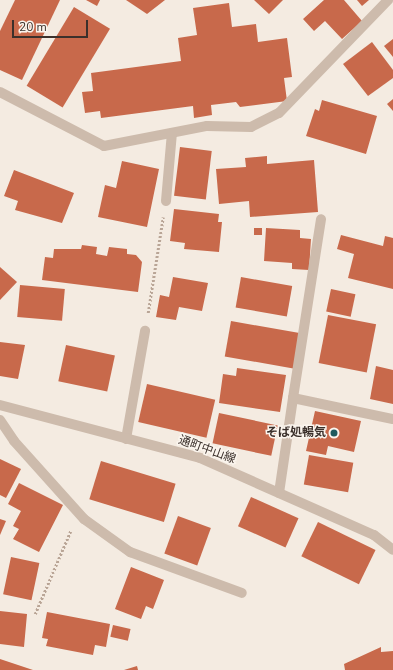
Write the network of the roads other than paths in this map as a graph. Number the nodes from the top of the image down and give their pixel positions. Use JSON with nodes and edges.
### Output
{"nodes":[{"id":1,"x":388,"y":0,"type":"edge"},
{"id":2,"x":0,"y":92,"type":"edge"},
{"id":3,"x":172,"y":133,"type":"junction"},
{"id":4,"x":166,"y":201,"type":"road end"},
{"id":5,"x":322,"y":219,"type":"dead end"},
{"id":6,"x":145,"y":331,"type":"road end"},
{"id":7,"x":293,"y":398,"type":"junction"},
{"id":8,"x":0,"y":405,"type":"edge"},
{"id":9,"x":393,"y":419,"type":"edge"},
{"id":10,"x":0,"y":420,"type":"edge"},
{"id":11,"x":126,"y":439,"type":"junction"},
{"id":12,"x":279,"y":493,"type":"junction"},
{"id":13,"x":393,"y":550,"type":"edge"},
{"id":14,"x":242,"y":592,"type":"dead end"}],
"edges":[{"from":1,"to":3,"type":"street"},
{"from":2,"to":3,"type":"street"},
{"from":3,"to":4,"type":"street"},
{"from":5,"to":7,"type":"street"},
{"from":6,"to":11,"type":"street"},
{"from":7,"to":9,"type":"street"},
{"from":7,"to":12,"type":"street"},
{"from":8,"to":11,"type":"street","name":"通町中山線"},
{"from":10,"to":14,"type":"street"},
{"from":11,"to":12,"type":"street","name":"通町中山線"},
{"from":12,"to":13,"type":"street","name":"通町中山線"}]}
